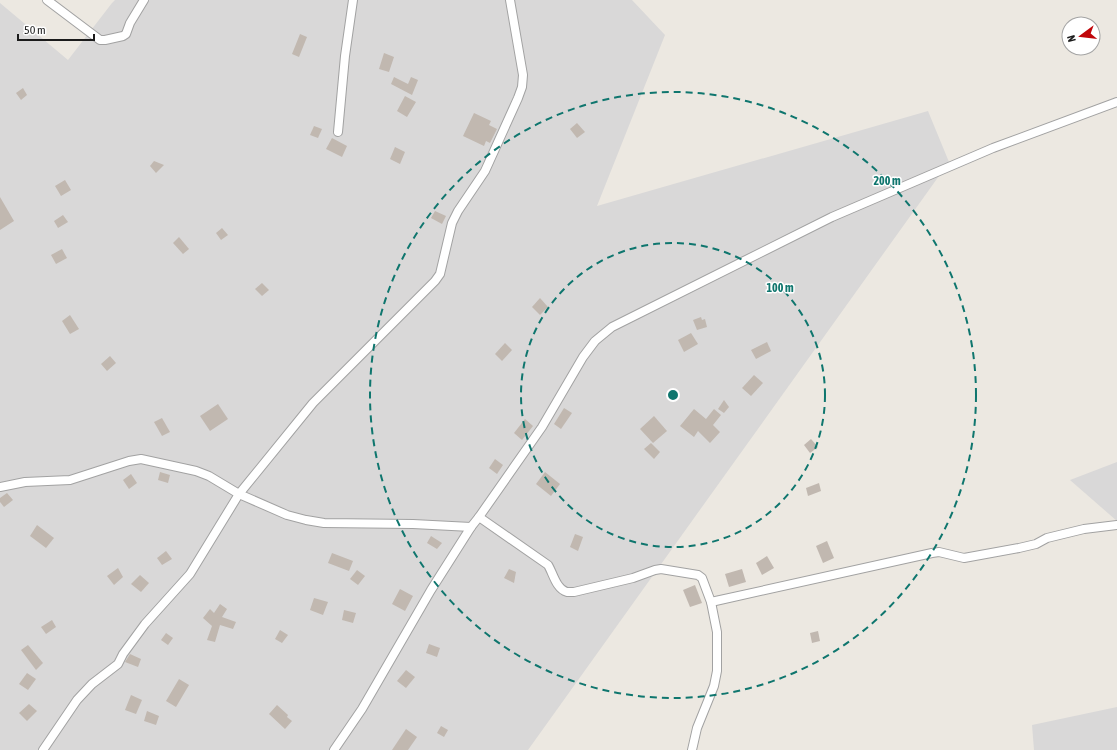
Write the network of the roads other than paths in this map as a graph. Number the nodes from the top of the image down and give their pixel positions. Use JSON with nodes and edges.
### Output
{"nodes":[{"id":1,"x":47,"y":0,"type":"edge"},
{"id":2,"x":144,"y":0,"type":"edge"},
{"id":3,"x":353,"y":0,"type":"edge"},
{"id":4,"x":510,"y":0,"type":"edge"},
{"id":5,"x":1117,"y":102,"type":"edge"},
{"id":6,"x":338,"y":132,"type":"dead end"},
{"id":7,"x":0,"y":487,"type":"edge"},
{"id":8,"x":238,"y":494,"type":"junction"},
{"id":9,"x":479,"y":517,"type":"junction"},
{"id":10,"x":1117,"y":525,"type":"edge"},
{"id":11,"x":471,"y":527,"type":"junction"},
{"id":12,"x":711,"y":602,"type":"junction"},
{"id":13,"x":43,"y":750,"type":"edge"},
{"id":14,"x":334,"y":750,"type":"edge"},
{"id":15,"x":692,"y":750,"type":"edge"}],
"edges":[{"from":1,"to":2,"type":"street"},
{"from":3,"to":6,"type":"street"},
{"from":4,"to":8,"type":"street"},
{"from":5,"to":9,"type":"street"},
{"from":7,"to":8,"type":"street"},
{"from":8,"to":11,"type":"street"},
{"from":8,"to":13,"type":"street"},
{"from":9,"to":11,"type":"street"},
{"from":9,"to":12,"type":"street"},
{"from":10,"to":12,"type":"street"},
{"from":11,"to":14,"type":"street"},
{"from":12,"to":15,"type":"street"}]}
